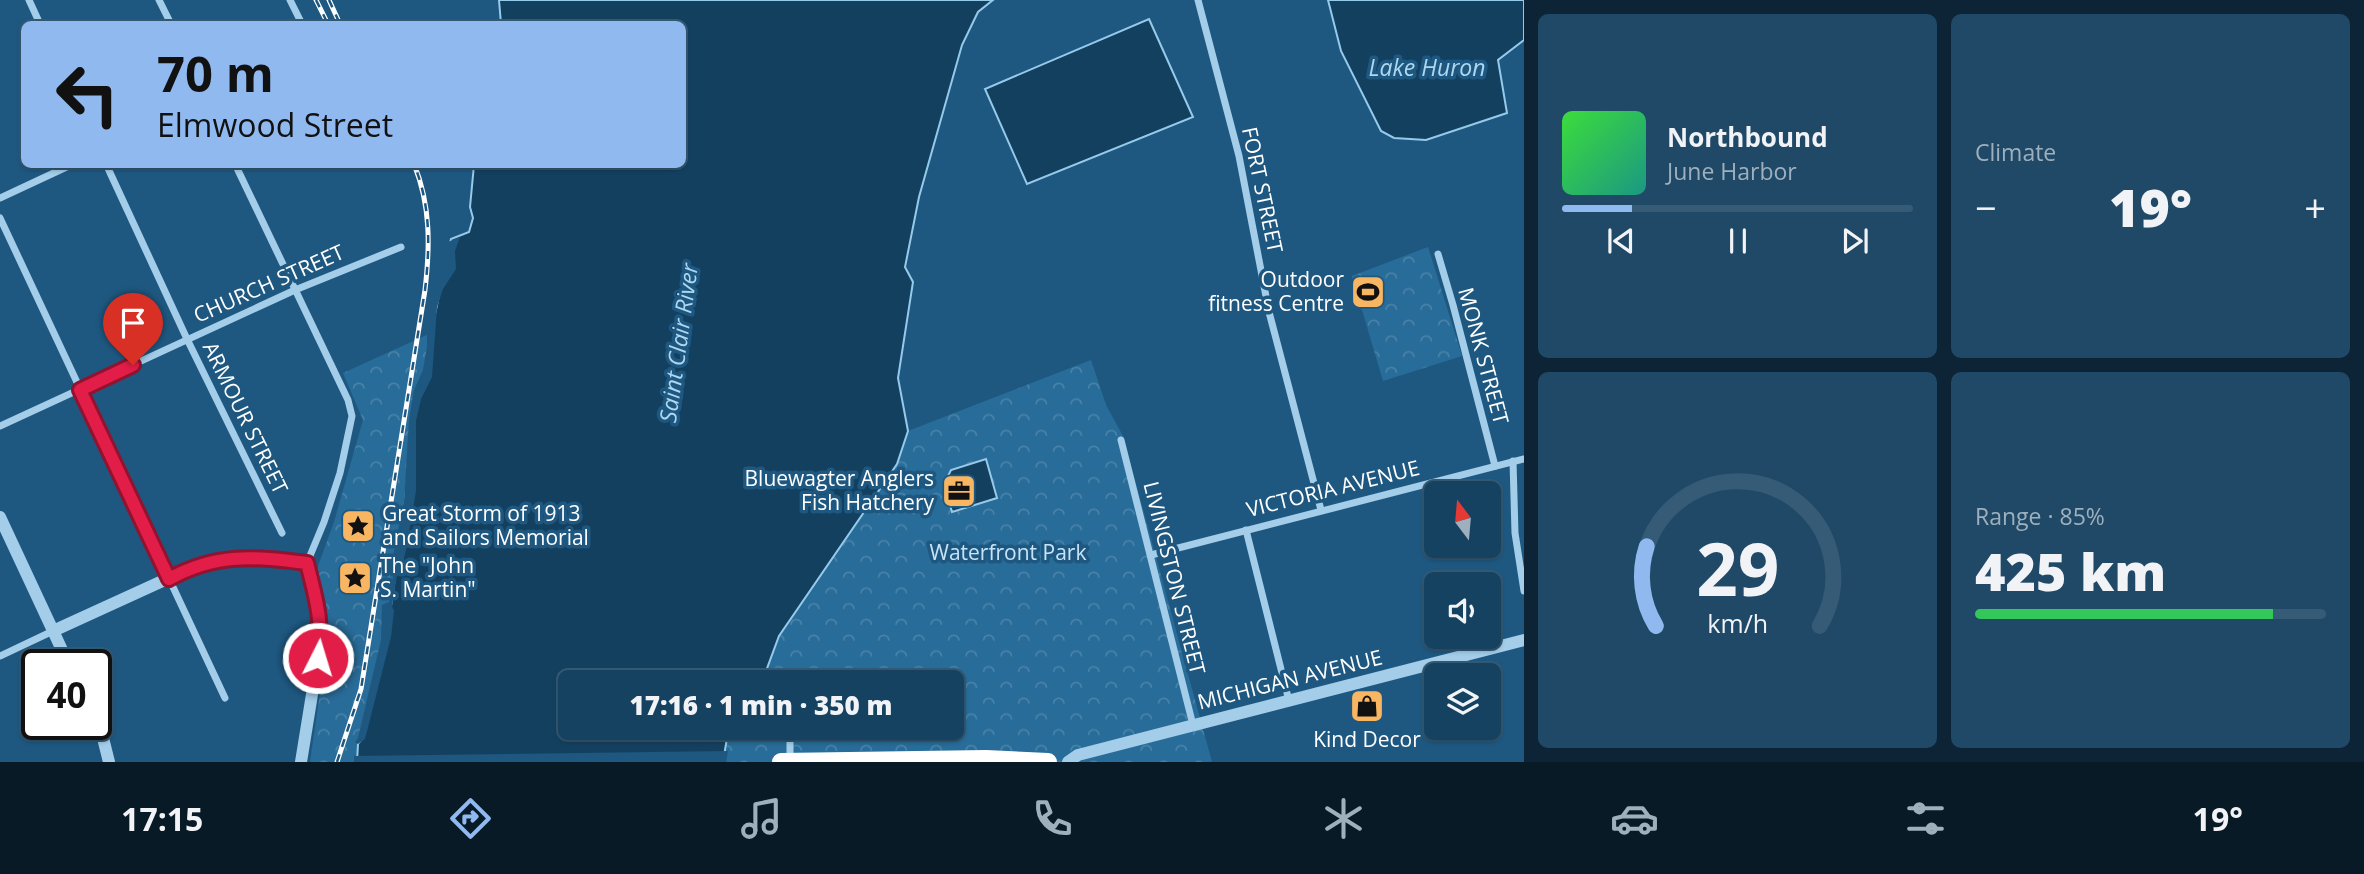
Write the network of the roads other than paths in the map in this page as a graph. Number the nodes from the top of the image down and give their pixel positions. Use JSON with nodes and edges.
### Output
{"nodes":[{"id":1,"x":29,"y":0,"type":"edge"},
{"id":2,"x":159,"y":0,"type":"edge"},
{"id":3,"x":290,"y":0,"type":"edge"},
{"id":4,"x":1198,"y":0,"type":"edge"},
{"id":5,"x":39,"y":21,"type":"edge"},
{"id":6,"x":169,"y":21,"type":"edge"},
{"id":7,"x":300,"y":21,"type":"edge"},
{"id":8,"x":64,"y":168,"type":"edge"},
{"id":9,"x":108,"y":168,"type":"edge"},
{"id":10,"x":237,"y":168,"type":"edge"},
{"id":11,"x":0,"y":198,"type":"edge"},
{"id":12,"x":0,"y":218,"type":"edge"},
{"id":13,"x":401,"y":247,"type":"dead end"},
{"id":14,"x":1438,"y":254,"type":"dead end"},
{"id":15,"x":295,"y":290,"type":"junction"},
{"id":16,"x":187,"y":339,"type":"junction"},
{"id":17,"x":80,"y":390,"type":"junction"},
{"id":18,"x":0,"y":426,"type":"edge"},
{"id":19,"x":1121,"y":440,"type":"dead end"},
{"id":20,"x":1524,"y":459,"type":"edge"},
{"id":21,"x":1513,"y":461,"type":"junction"},
{"id":22,"x":1494,"y":466,"type":"junction"},
{"id":23,"x":1321,"y":510,"type":"junction"},
{"id":24,"x":0,"y":517,"type":"edge"},
{"id":25,"x":1246,"y":530,"type":"junction"},
{"id":26,"x":282,"y":533,"type":"dead end"},
{"id":27,"x":1151,"y":555,"type":"junction"},
{"id":28,"x":307,"y":563,"type":"junction"},
{"id":29,"x":169,"y":579,"type":"junction"},
{"id":30,"x":1524,"y":591,"type":"edge"},
{"id":31,"x":53,"y":631,"type":"junction"},
{"id":32,"x":1524,"y":640,"type":"edge"},
{"id":33,"x":61,"y":649,"type":"edge"},
{"id":34,"x":0,"y":656,"type":"edge"},
{"id":35,"x":225,"y":698,"type":"dead end"},
{"id":36,"x":1289,"y":701,"type":"junction"},
{"id":37,"x":1193,"y":725,"type":"junction"},
{"id":38,"x":104,"y":740,"type":"edge"},
{"id":39,"x":790,"y":740,"type":"edge"},
{"id":40,"x":109,"y":762,"type":"edge"},
{"id":41,"x":301,"y":762,"type":"edge"},
{"id":42,"x":781,"y":762,"type":"edge"},
{"id":43,"x":790,"y":762,"type":"edge"},
{"id":44,"x":1048,"y":762,"type":"edge"},
{"id":45,"x":1068,"y":762,"type":"edge"}],
"edges":[{"from":1,"to":5,"type":"street"},
{"from":2,"to":6,"type":"street"},
{"from":3,"to":7,"type":"street"},
{"from":4,"to":23,"type":"street","name":"FORT STREET"},
{"from":8,"to":11,"type":"street"},
{"from":9,"to":16,"type":"street","name":"ARMOUR STREET"},
{"from":10,"to":15,"type":"street"},
{"from":12,"to":17,"type":"street"},
{"from":13,"to":15,"type":"street","name":"CHURCH STREET"},
{"from":14,"to":22,"type":"street","name":"MONK STREET"},
{"from":15,"to":16,"type":"street","name":"CHURCH STREET"},
{"from":15,"to":28,"type":"street"},
{"from":16,"to":17,"type":"street","name":"CHURCH STREET"},
{"from":16,"to":26,"type":"street","name":"ARMOUR STREET"},
{"from":17,"to":18,"type":"street","name":"CHURCH STREET"},
{"from":17,"to":29,"type":"street"},
{"from":19,"to":27,"type":"street","name":"LIVINGSTON STREET"},
{"from":20,"to":21,"type":"street","name":"VICTORIA AVENUE"},
{"from":21,"to":22,"type":"street","name":"VICTORIA AVENUE"},
{"from":21,"to":30,"type":"street"},
{"from":22,"to":23,"type":"street","name":"VICTORIA AVENUE"},
{"from":23,"to":25,"type":"street","name":"VICTORIA AVENUE"},
{"from":24,"to":31,"type":"street"},
{"from":25,"to":27,"type":"street","name":"VICTORIA AVENUE"},
{"from":25,"to":36,"type":"street"},
{"from":27,"to":37,"type":"street","name":"LIVINGSTON STREET"},
{"from":28,"to":29,"type":"street"},
{"from":28,"to":41,"type":"street"},
{"from":29,"to":31,"type":"street"},
{"from":29,"to":35,"type":"street"},
{"from":31,"to":33,"type":"street"},
{"from":31,"to":34,"type":"street"},
{"from":32,"to":36,"type":"street","name":"MICHIGAN AVENUE"},
{"from":36,"to":37,"type":"street","name":"MICHIGAN AVENUE"},
{"from":37,"to":45,"type":"street","name":"MICHIGAN AVENUE"},
{"from":38,"to":40,"type":"street"},
{"from":39,"to":43,"type":"street"},
{"from":42,"to":44,"type":"highway","bridge":true}]}
